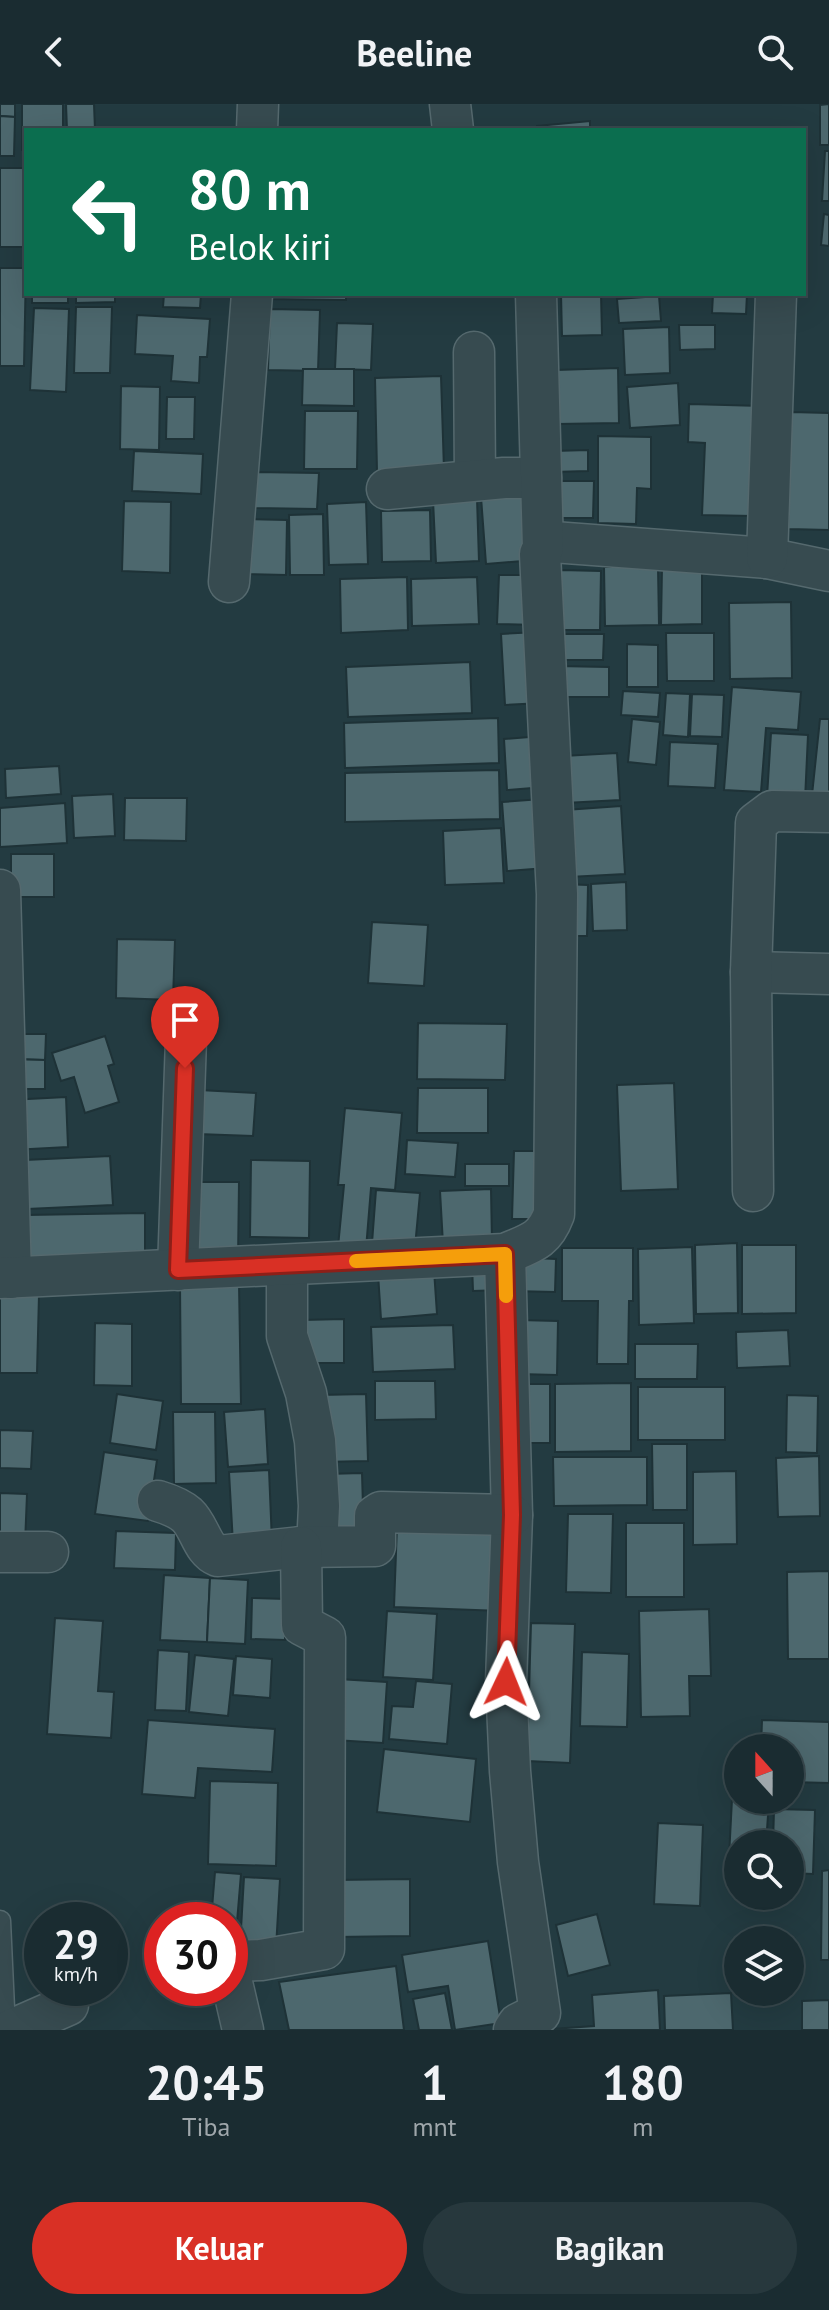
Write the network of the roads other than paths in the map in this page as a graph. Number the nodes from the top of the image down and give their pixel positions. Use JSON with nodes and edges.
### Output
{"nodes":[{"id":1,"x":258,"y":104,"type":"edge"},
{"id":2,"x":450,"y":104,"type":"edge"},
{"id":3,"x":257,"y":128,"type":"edge"},
{"id":4,"x":453,"y":128,"type":"edge"},
{"id":5,"x":252,"y":296,"type":"edge"},
{"id":6,"x":536,"y":296,"type":"edge"},
{"id":7,"x":776,"y":296,"type":"edge"},
{"id":8,"x":474,"y":352,"type":"dead end"},
{"id":9,"x":541,"y":478,"type":"junction"},
{"id":10,"x":475,"y":480,"type":"junction"},
{"id":11,"x":387,"y":489,"type":"dead end"},
{"id":12,"x":543,"y":548,"type":"junction"},
{"id":13,"x":767,"y":558,"type":"junction"},
{"id":14,"x":829,"y":571,"type":"edge"},
{"id":15,"x":229,"y":582,"type":"dead end"},
{"id":16,"x":829,"y":812,"type":"edge"},
{"id":17,"x":0,"y":890,"type":"edge"},
{"id":18,"x":751,"y":972,"type":"junction"},
{"id":19,"x":829,"y":974,"type":"edge"},
{"id":20,"x":186,"y":1039,"type":"dead end"},
{"id":21,"x":753,"y":1191,"type":"dead end"},
{"id":22,"x":505,"y":1254,"type":"junction"},
{"id":23,"x":287,"y":1265,"type":"junction"},
{"id":24,"x":178,"y":1270,"type":"junction"},
{"id":25,"x":5,"y":1278,"type":"edge"},
{"id":26,"x":158,"y":1501,"type":"dead end"},
{"id":27,"x":512,"y":1515,"type":"junction"},
{"id":28,"x":309,"y":1547,"type":"junction"},
{"id":29,"x":0,"y":1552,"type":"edge"},
{"id":30,"x":48,"y":1552,"type":"dead end"},
{"id":31,"x":0,"y":1921,"type":"edge"},
{"id":32,"x":248,"y":1960,"type":"edge"},
{"id":33,"x":66,"y":2006,"type":"edge"},
{"id":34,"x":237,"y":2006,"type":"edge"},
{"id":35,"x":5,"y":2030,"type":"edge"},
{"id":36,"x":11,"y":2030,"type":"edge"},
{"id":37,"x":243,"y":2030,"type":"edge"},
{"id":38,"x":514,"y":2030,"type":"edge"}],
"edges":[{"from":1,"to":3,"type":"street"},
{"from":2,"to":4,"type":"street"},
{"from":5,"to":15,"type":"street"},
{"from":6,"to":9,"type":"street"},
{"from":7,"to":13,"type":"street"},
{"from":8,"to":10,"type":"street"},
{"from":9,"to":10,"type":"street"},
{"from":9,"to":12,"type":"street"},
{"from":10,"to":11,"type":"street"},
{"from":12,"to":13,"type":"street"},
{"from":12,"to":22,"type":"street"},
{"from":13,"to":14,"type":"street"},
{"from":16,"to":18,"type":"street"},
{"from":17,"to":25,"type":"street"},
{"from":18,"to":19,"type":"street"},
{"from":18,"to":21,"type":"street"},
{"from":20,"to":24,"type":"street"},
{"from":22,"to":23,"type":"street"},
{"from":22,"to":27,"type":"street"},
{"from":23,"to":24,"type":"street"},
{"from":23,"to":28,"type":"street"},
{"from":24,"to":25,"type":"street"},
{"from":26,"to":28,"type":"street"},
{"from":27,"to":28,"type":"street"},
{"from":27,"to":38,"type":"street"},
{"from":28,"to":32,"type":"street"},
{"from":29,"to":30,"type":"street"},
{"from":31,"to":35,"type":"lane"},
{"from":33,"to":36,"type":"street"},
{"from":34,"to":37,"type":"street"}]}
